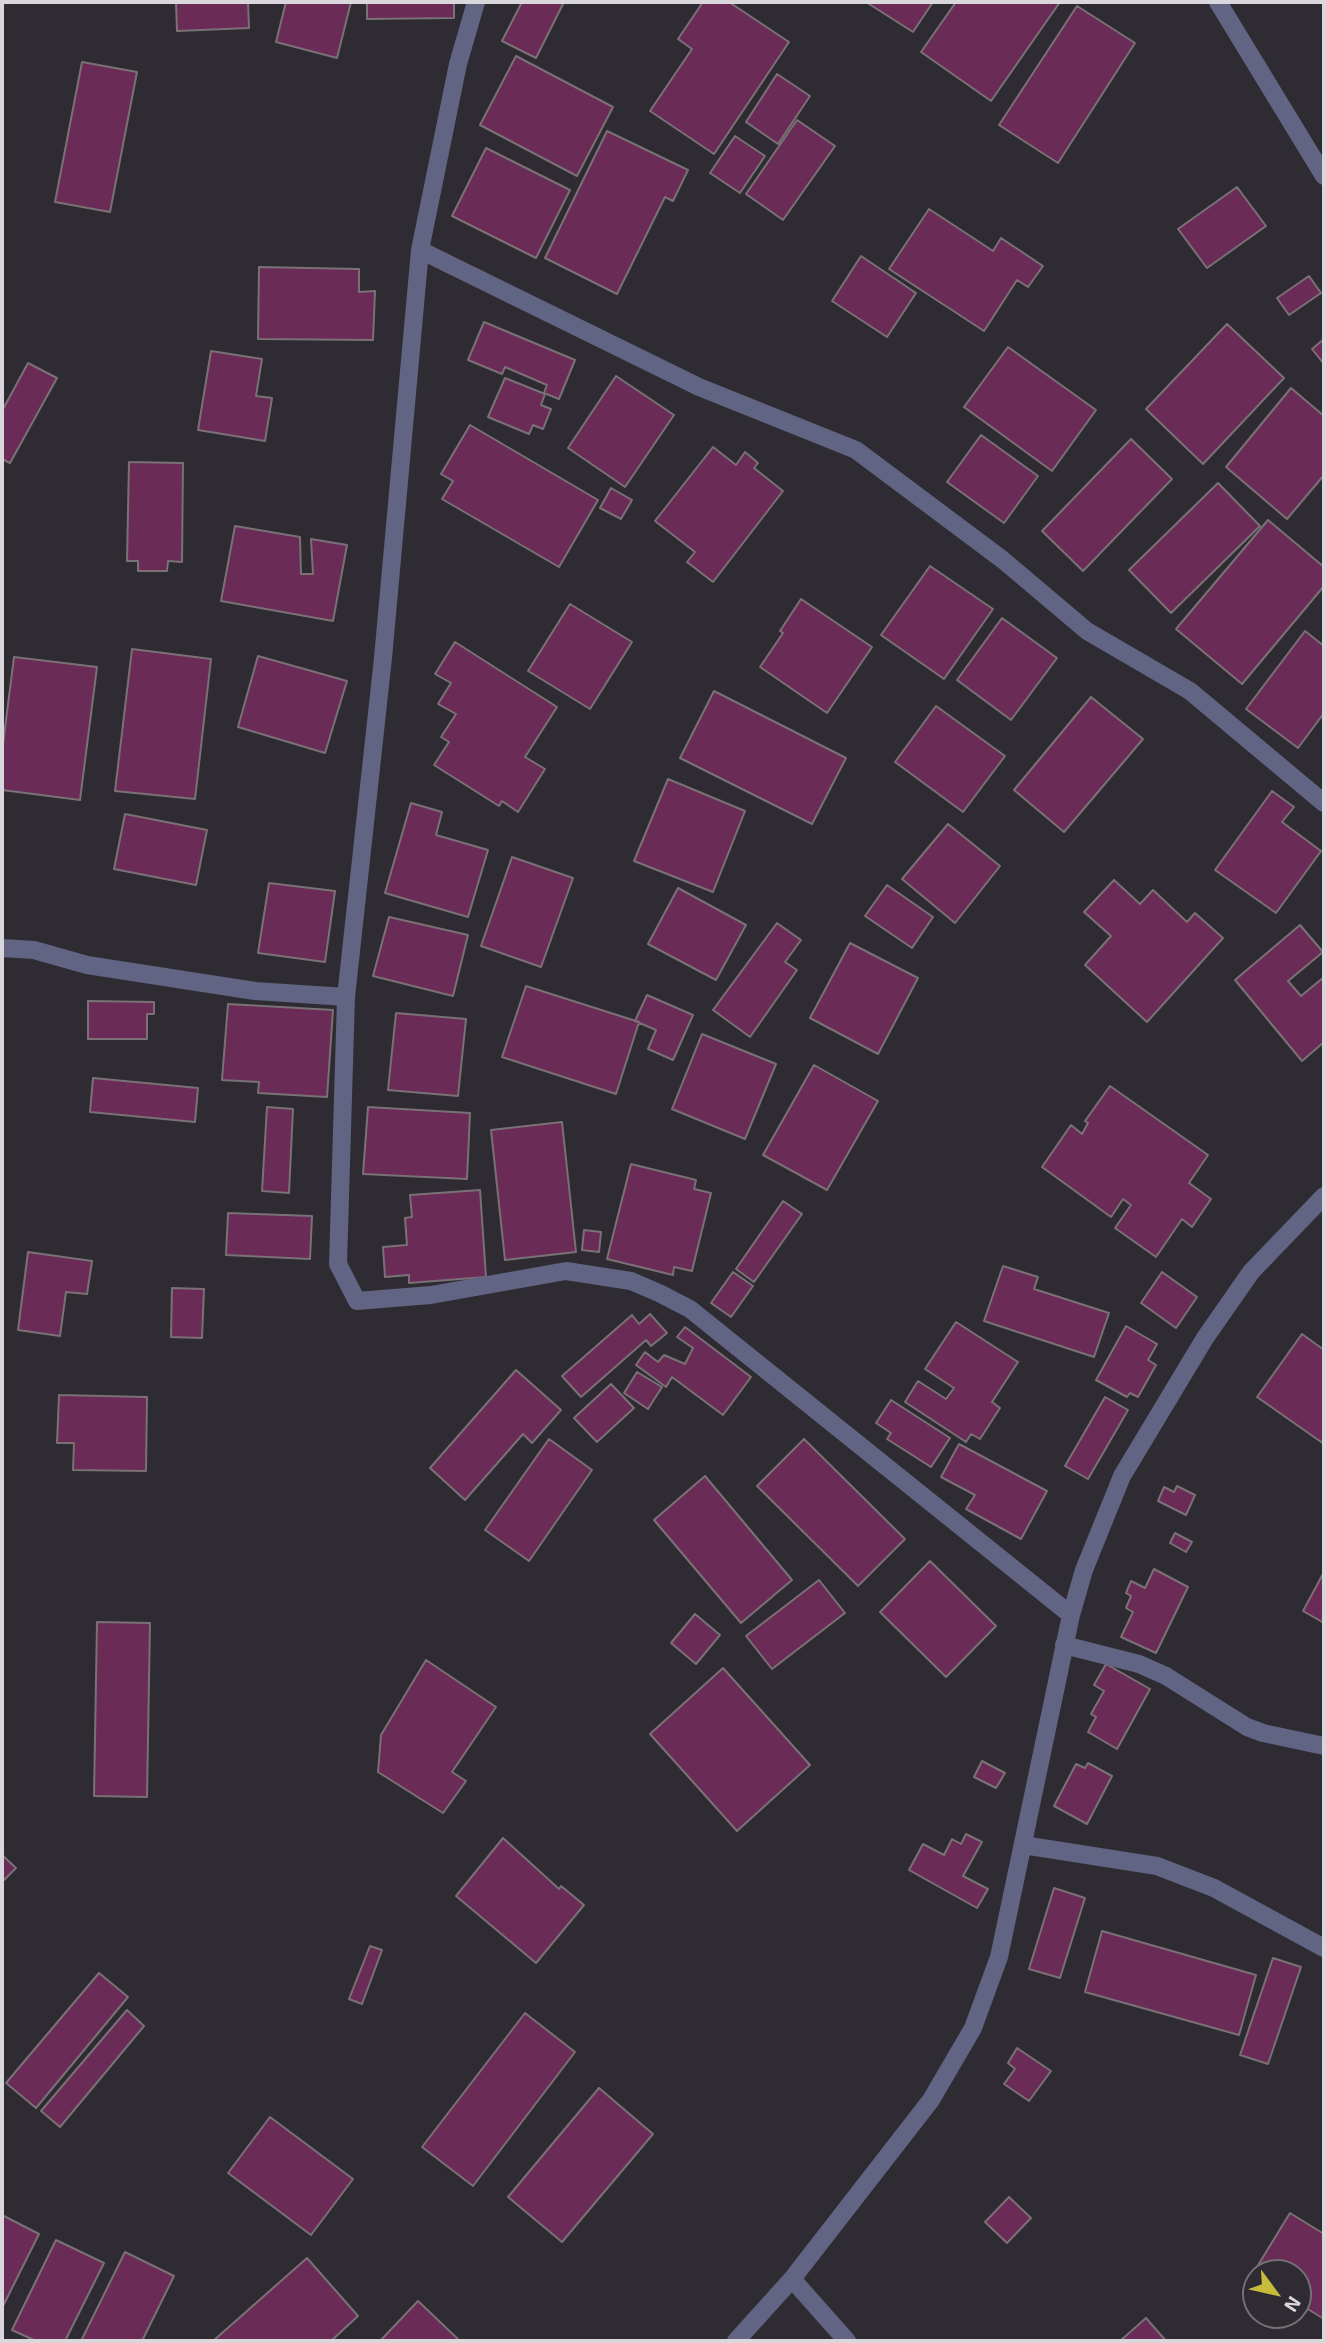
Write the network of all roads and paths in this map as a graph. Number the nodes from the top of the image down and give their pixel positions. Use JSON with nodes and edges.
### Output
{"nodes":[{"id":1,"x":476,"y":2,"type":"edge"},
{"id":2,"x":1218,"y":2,"type":"edge"},
{"id":3,"x":1324,"y":176,"type":"edge"},
{"id":4,"x":420,"y":250,"type":"junction"},
{"id":5,"x":1324,"y":803,"type":"edge"},
{"id":6,"x":2,"y":948,"type":"edge"},
{"id":7,"x":346,"y":997,"type":"junction"},
{"id":8,"x":1324,"y":1196,"type":"edge"},
{"id":9,"x":1071,"y":1615,"type":"junction"},
{"id":10,"x":1064,"y":1645,"type":"junction"},
{"id":11,"x":1324,"y":1746,"type":"edge"},
{"id":12,"x":1023,"y":1845,"type":"junction"},
{"id":13,"x":1324,"y":1948,"type":"edge"},
{"id":14,"x":792,"y":2279,"type":"junction"},
{"id":15,"x":736,"y":2341,"type":"edge"},
{"id":16,"x":847,"y":2341,"type":"edge"}],
"edges":[{"from":1,"to":4,"type":"street"},
{"from":2,"to":3,"type":"street"},
{"from":4,"to":5,"type":"street"},
{"from":4,"to":7,"type":"street"},
{"from":6,"to":7,"type":"street"},
{"from":7,"to":9,"type":"street"},
{"from":8,"to":9,"type":"street"},
{"from":9,"to":10,"type":"street"},
{"from":10,"to":11,"type":"street"},
{"from":10,"to":12,"type":"street"},
{"from":12,"to":13,"type":"street"},
{"from":12,"to":14,"type":"street"},
{"from":14,"to":15,"type":"street"},
{"from":14,"to":16,"type":"street"}]}
